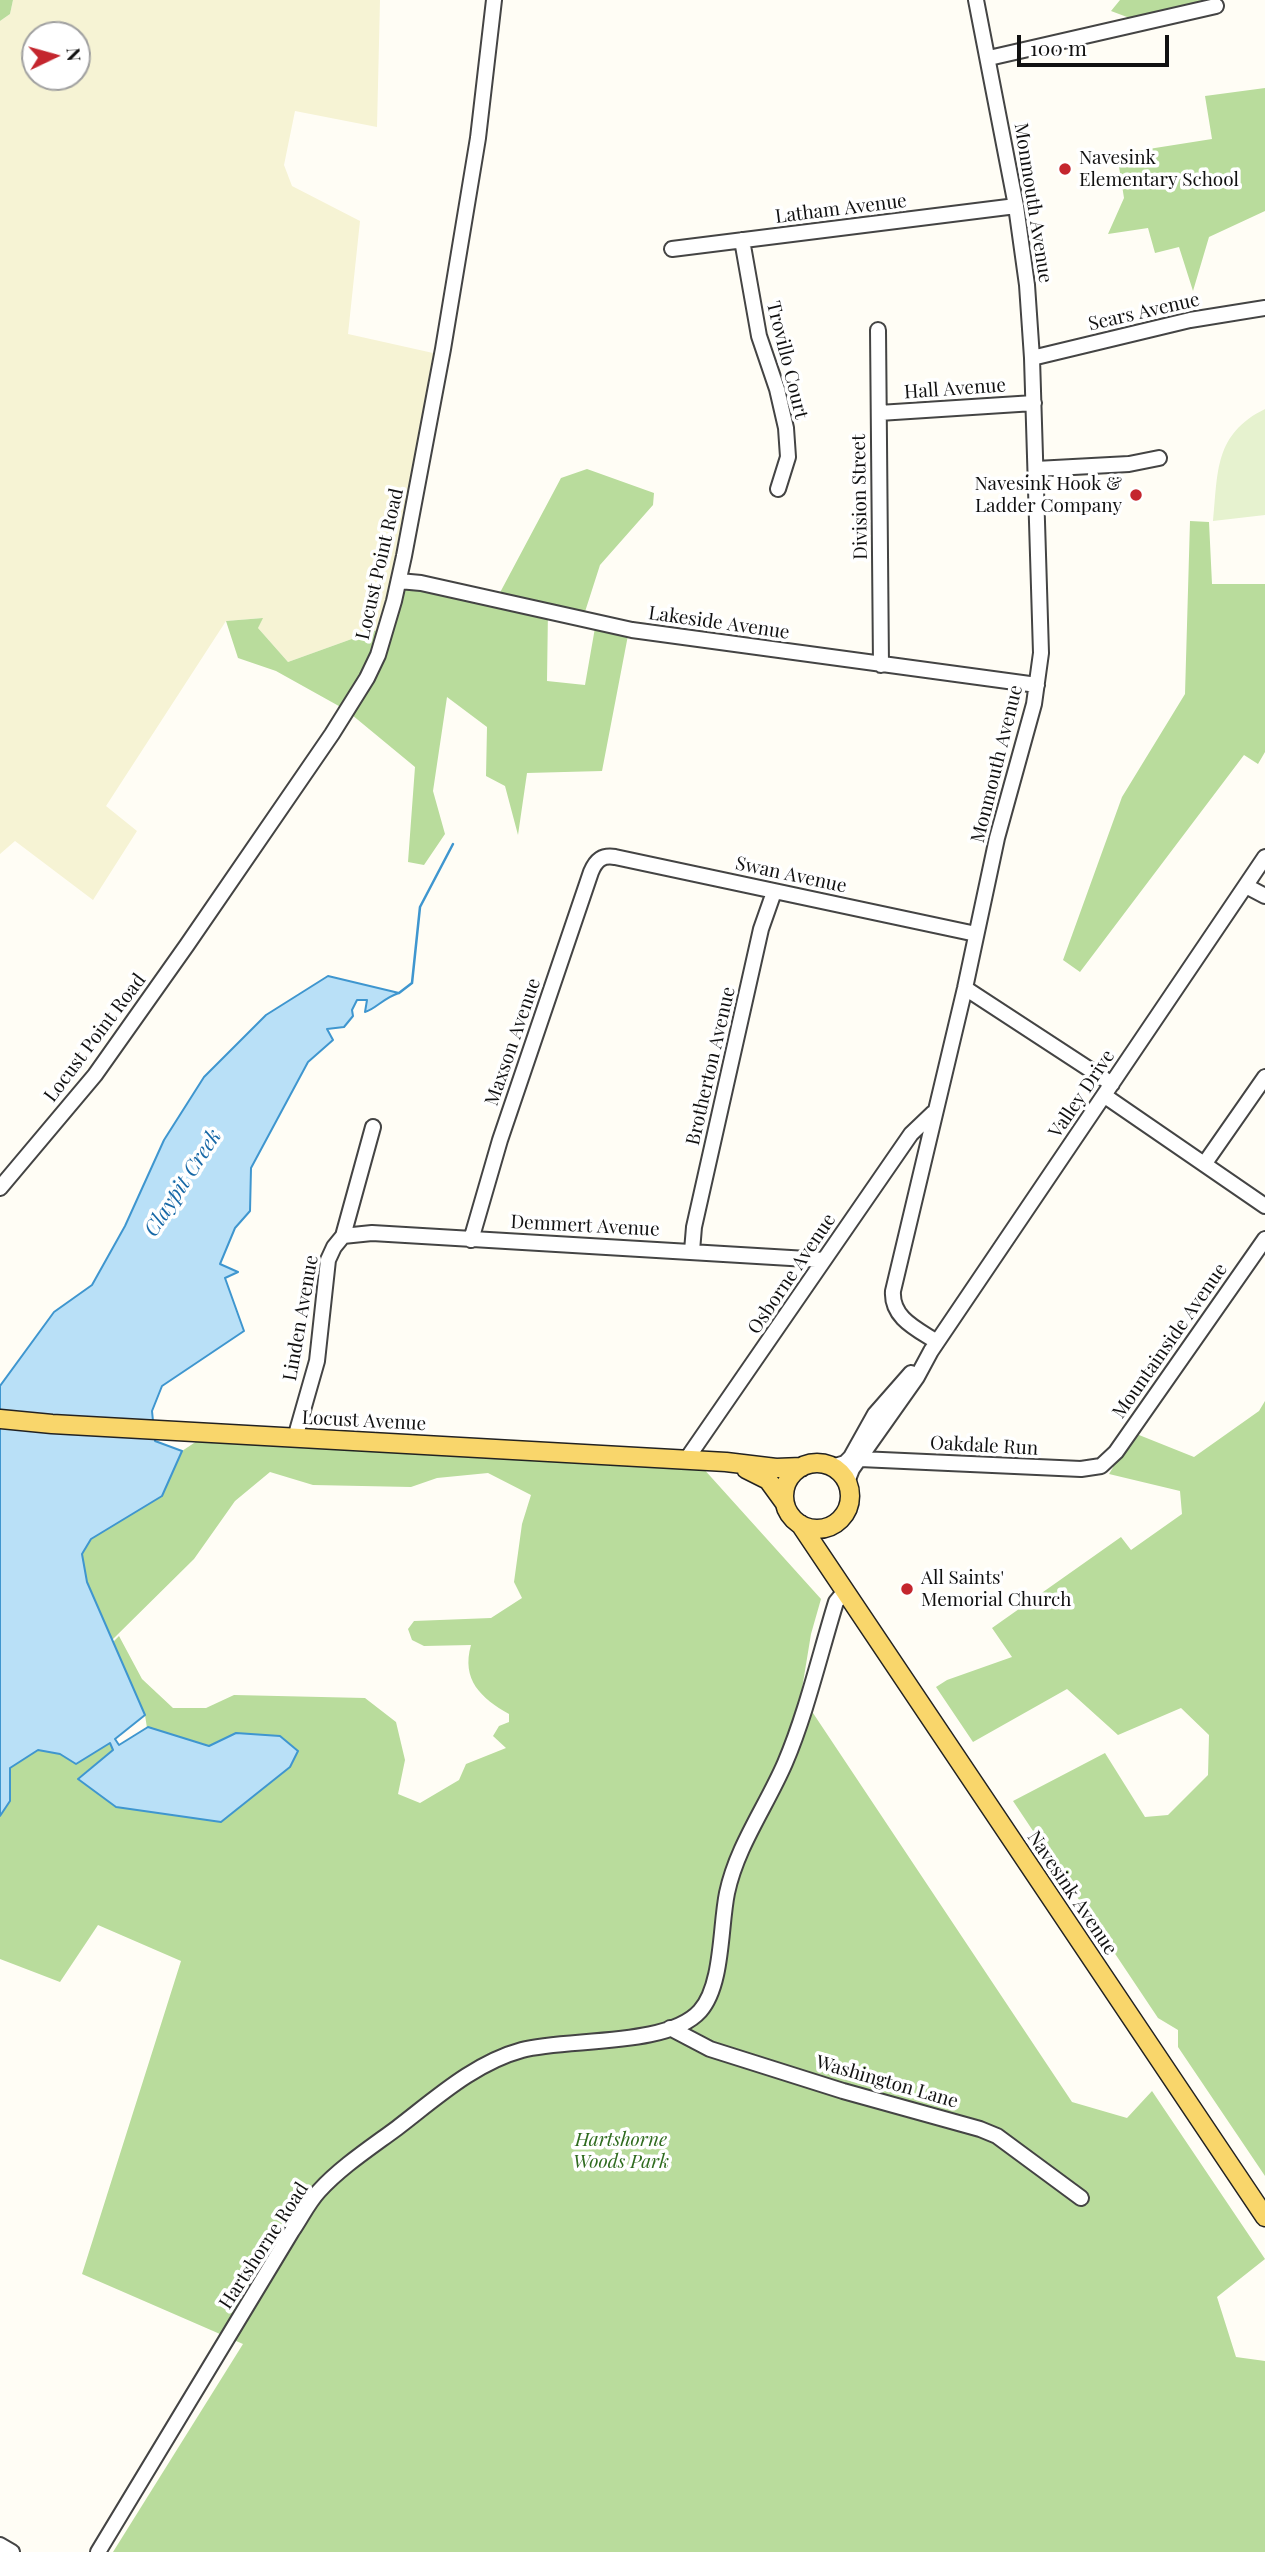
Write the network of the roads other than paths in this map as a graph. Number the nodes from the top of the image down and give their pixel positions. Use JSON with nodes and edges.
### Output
{"nodes":[{"id":1,"x":494,"y":0,"type":"edge"},
{"id":2,"x":976,"y":0,"type":"edge"},
{"id":3,"x":1216,"y":6,"type":"dead end"},
{"id":4,"x":989,"y":58,"type":"junction"},
{"id":5,"x":1016,"y":206,"type":"junction"},
{"id":6,"x":742,"y":240,"type":"junction"},
{"id":7,"x":672,"y":249,"type":"dead end"},
{"id":8,"x":1265,"y":308,"type":"edge"},
{"id":9,"x":878,"y":330,"type":"dead end"},
{"id":10,"x":1032,"y":358,"type":"junction"},
{"id":11,"x":1034,"y":403,"type":"junction"},
{"id":12,"x":878,"y":413,"type":"junction"},
{"id":13,"x":1159,"y":458,"type":"dead end"},
{"id":14,"x":1036,"y":469,"type":"junction"},
{"id":15,"x":778,"y":489,"type":"dead end"},
{"id":16,"x":399,"y":580,"type":"junction"},
{"id":17,"x":881,"y":664,"type":"junction"},
{"id":18,"x":1037,"y":685,"type":"junction"},
{"id":19,"x":1265,"y":857,"type":"edge"},
{"id":20,"x":598,"y":859,"type":"joint"},
{"id":21,"x":1245,"y":886,"type":"junction"},
{"id":22,"x":774,"y":892,"type":"junction"},
{"id":23,"x":1265,"y":896,"type":"edge"},
{"id":24,"x":976,"y":934,"type":"junction"},
{"id":25,"x":965,"y":988,"type":"junction"},
{"id":26,"x":1265,"y":1077,"type":"edge"},
{"id":27,"x":1109,"y":1090,"type":"junction"},
{"id":28,"x":934,"y":1112,"type":"junction"},
{"id":29,"x":373,"y":1127,"type":"dead end"},
{"id":30,"x":1205,"y":1163,"type":"junction"},
{"id":31,"x":0,"y":1188,"type":"edge"},
{"id":32,"x":1265,"y":1206,"type":"edge"},
{"id":33,"x":343,"y":1236,"type":"junction"},
{"id":34,"x":1265,"y":1239,"type":"edge"},
{"id":35,"x":471,"y":1240,"type":"junction"},
{"id":36,"x":692,"y":1251,"type":"junction"},
{"id":37,"x":824,"y":1260,"type":"junction"},
{"id":38,"x":934,"y":1346,"type":"junction"},
{"id":39,"x":0,"y":1419,"type":"edge"},
{"id":40,"x":295,"y":1438,"type":"junction"},
{"id":41,"x":859,"y":1459,"type":"junction"},
{"id":42,"x":686,"y":1460,"type":"junction"},
{"id":43,"x":726,"y":1462,"type":"junction"},
{"id":44,"x":1106,"y":1464,"type":"joint"},
{"id":45,"x":802,"y":1467,"type":"junction"},
{"id":46,"x":832,"y":1467,"type":"junction"},
{"id":47,"x":847,"y":1482,"type":"junction"},
{"id":48,"x":784,"y":1502,"type":"junction"},
{"id":49,"x":800,"y":1524,"type":"junction"},
{"id":50,"x":827,"y":1528,"type":"junction"},
{"id":51,"x":845,"y":1591,"type":"junction"},
{"id":52,"x":670,"y":2028,"type":"junction"},
{"id":53,"x":1081,"y":2198,"type":"dead end"},
{"id":54,"x":1265,"y":2217,"type":"edge"},
{"id":55,"x":0,"y":2545,"type":"edge"},
{"id":56,"x":12,"y":2552,"type":"edge"},
{"id":57,"x":98,"y":2552,"type":"edge"}],
"edges":[{"from":1,"to":16,"type":"street","name":"Locust Point Road"},
{"from":2,"to":4,"type":"street","name":"Monmouth Avenue"},
{"from":3,"to":4,"type":"street"},
{"from":4,"to":5,"type":"street","name":"Monmouth Avenue"},
{"from":5,"to":6,"type":"street","name":"Latham Avenue"},
{"from":5,"to":10,"type":"street","name":"Monmouth Avenue"},
{"from":6,"to":7,"type":"street","name":"Latham Avenue"},
{"from":6,"to":15,"type":"street","name":"Trovillo Court"},
{"from":8,"to":10,"type":"street","name":"Sears Avenue"},
{"from":9,"to":12,"type":"street","name":"Division Street"},
{"from":10,"to":11,"type":"street","name":"Monmouth Avenue"},
{"from":11,"to":12,"type":"street","name":"Hall Avenue"},
{"from":11,"to":14,"type":"street","name":"Monmouth Avenue"},
{"from":12,"to":17,"type":"street","name":"Division Street"},
{"from":13,"to":14,"type":"street"},
{"from":14,"to":18,"type":"street","name":"Monmouth Avenue"},
{"from":16,"to":17,"type":"street","name":"Lakeside Avenue"},
{"from":16,"to":31,"type":"street","name":"Locust Point Road"},
{"from":17,"to":18,"type":"street","name":"Lakeside Avenue"},
{"from":18,"to":24,"type":"street","name":"Monmouth Avenue"},
{"from":19,"to":21,"type":"street","name":"Valley Drive"},
{"from":20,"to":22,"type":"street","name":"Swan Avenue"},
{"from":20,"to":35,"type":"street","name":"Maxson Avenue"},
{"from":21,"to":23,"type":"street"},
{"from":21,"to":27,"type":"street","name":"Valley Drive"},
{"from":22,"to":24,"type":"street","name":"Swan Avenue"},
{"from":22,"to":36,"type":"street","name":"Brotherton Avenue"},
{"from":24,"to":25,"type":"street","name":"Monmouth Avenue"},
{"from":25,"to":27,"type":"street"},
{"from":25,"to":28,"type":"street","name":"Monmouth Avenue"},
{"from":26,"to":30,"type":"street"},
{"from":27,"to":30,"type":"street"},
{"from":27,"to":38,"type":"street","name":"Valley Drive"},
{"from":28,"to":37,"type":"street","name":"Osborne Avenue"},
{"from":28,"to":38,"type":"street","name":"Monmouth Avenue"},
{"from":29,"to":33,"type":"street","name":"Linden Avenue"},
{"from":30,"to":32,"type":"street"},
{"from":33,"to":35,"type":"street","name":"Demmert Avenue"},
{"from":33,"to":40,"type":"street","name":"Linden Avenue"},
{"from":34,"to":44,"type":"street","name":"Mountainside Avenue"},
{"from":35,"to":36,"type":"street","name":"Demmert Avenue"},
{"from":36,"to":37,"type":"street","name":"Demmert Avenue"},
{"from":37,"to":42,"type":"street","name":"Osborne Avenue"},
{"from":38,"to":41,"type":"street","name":"Valley Drive"},
{"from":38,"to":46,"type":"street","name":"Valley Drive"},
{"from":39,"to":40,"type":"main road","name":"Locust Avenue"},
{"from":40,"to":42,"type":"main road","name":"Locust Avenue"},
{"from":41,"to":44,"type":"street","name":"Oakdale Run"},
{"from":41,"to":47,"type":"street","name":"Valley Drive"},
{"from":42,"to":43,"type":"main road","name":"Locust Avenue"},
{"from":43,"to":45,"type":"main road","name":"Locust Avenue"},
{"from":43,"to":48,"type":"main road","name":"Locust Avenue"},
{"from":45,"to":46,"type":"main road"},
{"from":45,"to":48,"type":"main road"},
{"from":46,"to":47,"type":"main road"},
{"from":47,"to":50,"type":"main road"},
{"from":48,"to":49,"type":"main road"},
{"from":49,"to":50,"type":"main road"},
{"from":49,"to":51,"type":"main road","name":"Navesink Avenue"},
{"from":50,"to":51,"type":"main road","name":"Navesink Avenue"},
{"from":51,"to":52,"type":"street","name":"Hartshorne Road"},
{"from":51,"to":54,"type":"main road","name":"Navesink Avenue"},
{"from":52,"to":53,"type":"street","name":"Washington Lane"},
{"from":52,"to":57,"type":"street","name":"Hartshorne Road"},
{"from":55,"to":56,"type":"street"}]}
